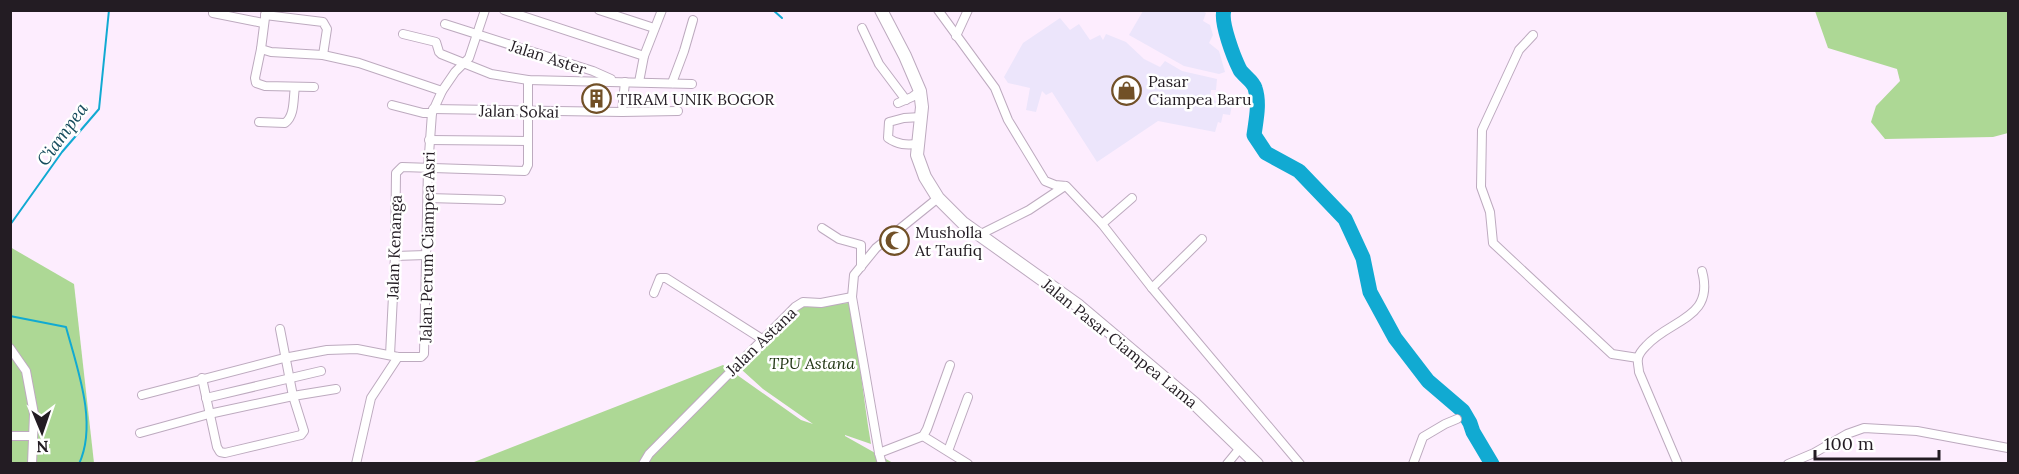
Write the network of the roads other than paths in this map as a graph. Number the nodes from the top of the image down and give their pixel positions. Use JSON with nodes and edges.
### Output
{"nodes":[{"id":1,"x":485,"y":10,"type":"edge"},
{"id":2,"x":504,"y":10,"type":"edge"},
{"id":3,"x":599,"y":10,"type":"edge"},
{"id":4,"x":662,"y":10,"type":"edge"},
{"id":5,"x":880,"y":10,"type":"edge"},
{"id":6,"x":938,"y":10,"type":"edge"},
{"id":7,"x":968,"y":10,"type":"edge"},
{"id":8,"x":213,"y":13,"type":"dead end"},
{"id":9,"x":265,"y":16,"type":"edge"},
{"id":10,"x":693,"y":20,"type":"dead end"},
{"id":11,"x":445,"y":24,"type":"dead end"},
{"id":12,"x":654,"y":28,"type":"junction"},
{"id":13,"x":862,"y":28,"type":"dead end"},
{"id":14,"x":403,"y":34,"type":"dead end"},
{"id":15,"x":478,"y":34,"type":"junction"},
{"id":16,"x":1533,"y":35,"type":"dead end"},
{"id":17,"x":956,"y":36,"type":"junction"},
{"id":18,"x":261,"y":49,"type":"junction"},
{"id":19,"x":323,"y":55,"type":"junction"},
{"id":20,"x":644,"y":56,"type":"junction"},
{"id":21,"x":464,"y":64,"type":"junction"},
{"id":22,"x":528,"y":80,"type":"junction"},
{"id":23,"x":621,"y":82,"type":"junction"},
{"id":24,"x":639,"y":82,"type":"junction"},
{"id":25,"x":672,"y":83,"type":"junction"},
{"id":26,"x":692,"y":84,"type":"dead end"},
{"id":27,"x":295,"y":87,"type":"junction"},
{"id":28,"x":314,"y":87,"type":"dead end"},
{"id":29,"x":442,"y":91,"type":"junction"},
{"id":30,"x":920,"y":91,"type":"junction"},
{"id":31,"x":392,"y":105,"type":"dead end"},
{"id":32,"x":432,"y":111,"type":"junction"},
{"id":33,"x":528,"y":111,"type":"junction"},
{"id":34,"x":678,"y":111,"type":"dead end"},
{"id":35,"x":622,"y":112,"type":"junction"},
{"id":36,"x":921,"y":117,"type":"junction"},
{"id":37,"x":259,"y":122,"type":"dead end"},
{"id":38,"x":429,"y":140,"type":"junction"},
{"id":39,"x":528,"y":141,"type":"junction"},
{"id":40,"x":918,"y":144,"type":"junction"},
{"id":41,"x":428,"y":168,"type":"junction"},
{"id":42,"x":1066,"y":186,"type":"junction"},
{"id":43,"x":428,"y":198,"type":"junction"},
{"id":44,"x":938,"y":198,"type":"junction"},
{"id":45,"x":1132,"y":198,"type":"dead end"},
{"id":46,"x":501,"y":200,"type":"dead end"},
{"id":47,"x":1102,"y":224,"type":"junction"},
{"id":48,"x":822,"y":228,"type":"dead end"},
{"id":49,"x":980,"y":236,"type":"junction"},
{"id":50,"x":1202,"y":239,"type":"dead end"},
{"id":51,"x":426,"y":255,"type":"junction"},
{"id":52,"x":395,"y":256,"type":"junction"},
{"id":53,"x":861,"y":267,"type":"junction"},
{"id":54,"x":1702,"y":271,"type":"dead end"},
{"id":55,"x":1152,"y":288,"type":"junction"},
{"id":56,"x":654,"y":293,"type":"dead end"},
{"id":57,"x":852,"y":297,"type":"junction"},
{"id":58,"x":280,"y":329,"type":"dead end"},
{"id":59,"x":762,"y":339,"type":"junction"},
{"id":60,"x":10,"y":348,"type":"edge"},
{"id":61,"x":394,"y":356,"type":"junction"},
{"id":62,"x":284,"y":358,"type":"junction"},
{"id":63,"x":1638,"y":358,"type":"junction"},
{"id":64,"x":950,"y":365,"type":"dead end"},
{"id":65,"x":321,"y":371,"type":"dead end"},
{"id":66,"x":202,"y":378,"type":"junction"},
{"id":67,"x":290,"y":378,"type":"junction"},
{"id":68,"x":336,"y":389,"type":"dead end"},
{"id":69,"x":142,"y":395,"type":"dead end"},
{"id":70,"x":293,"y":396,"type":"junction"},
{"id":71,"x":968,"y":397,"type":"dead end"},
{"id":72,"x":206,"y":398,"type":"junction"},
{"id":73,"x":209,"y":414,"type":"junction"},
{"id":74,"x":1457,"y":419,"type":"dead end"},
{"id":75,"x":140,"y":433,"type":"dead end"},
{"id":76,"x":10,"y":436,"type":"edge"},
{"id":77,"x":32,"y":436,"type":"junction"},
{"id":78,"x":923,"y":436,"type":"junction"},
{"id":79,"x":1241,"y":447,"type":"junction"},
{"id":80,"x":2008,"y":448,"type":"edge"},
{"id":81,"x":948,"y":451,"type":"junction"},
{"id":82,"x":879,"y":453,"type":"junction"},
{"id":83,"x":32,"y":464,"type":"edge"},
{"id":84,"x":356,"y":464,"type":"edge"},
{"id":85,"x":643,"y":464,"type":"edge"},
{"id":86,"x":882,"y":464,"type":"edge"},
{"id":87,"x":968,"y":464,"type":"edge"},
{"id":88,"x":1227,"y":464,"type":"edge"},
{"id":89,"x":1257,"y":464,"type":"edge"},
{"id":90,"x":1300,"y":464,"type":"edge"},
{"id":91,"x":1413,"y":464,"type":"edge"},
{"id":92,"x":1678,"y":464,"type":"edge"},
{"id":93,"x":1788,"y":464,"type":"edge"}],
"edges":[{"from":1,"to":15,"type":"street","name":"Jalan Perum Ciampea Asri"},
{"from":2,"to":20,"type":"street"},
{"from":3,"to":12,"type":"street"},
{"from":4,"to":12,"type":"street"},
{"from":5,"to":30,"type":"main road","name":"Jalan Pasar Ciampea Lama"},
{"from":6,"to":17,"type":"street"},
{"from":7,"to":17,"type":"street"},
{"from":8,"to":9,"type":"street"},
{"from":9,"to":18,"type":"street"},
{"from":9,"to":19,"type":"street"},
{"from":10,"to":25,"type":"street"},
{"from":11,"to":15,"type":"street","name":"Jalan Aster"},
{"from":12,"to":20,"type":"street"},
{"from":13,"to":30,"type":"street"},
{"from":14,"to":21,"type":"street"},
{"from":15,"to":21,"type":"street","name":"Jalan Perum Ciampea Asri"},
{"from":15,"to":23,"type":"street","name":"Jalan Aster"},
{"from":16,"to":63,"type":"street"},
{"from":17,"to":42,"type":"street"},
{"from":18,"to":19,"type":"street"},
{"from":18,"to":27,"type":"street"},
{"from":19,"to":29,"type":"street"},
{"from":20,"to":24,"type":"street"},
{"from":21,"to":22,"type":"street"},
{"from":21,"to":29,"type":"street","name":"Jalan Perum Ciampea Asri"},
{"from":22,"to":23,"type":"street"},
{"from":22,"to":33,"type":"street"},
{"from":23,"to":24,"type":"street"},
{"from":23,"to":35,"type":"street"},
{"from":24,"to":25,"type":"street"},
{"from":25,"to":26,"type":"street"},
{"from":27,"to":28,"type":"street"},
{"from":27,"to":37,"type":"street"},
{"from":29,"to":32,"type":"street","name":"Jalan Perum Ciampea Asri"},
{"from":30,"to":36,"type":"main road","name":"Jalan Pasar Ciampea Lama"},
{"from":31,"to":32,"type":"street","name":"Jalan Sokai"},
{"from":32,"to":33,"type":"street","name":"Jalan Sokai"},
{"from":32,"to":38,"type":"street","name":"Jalan Perum Ciampea Asri"},
{"from":33,"to":35,"type":"street","name":"Jalan Sokai"},
{"from":33,"to":39,"type":"street"},
{"from":34,"to":35,"type":"street","name":"Jalan Sokai"},
{"from":36,"to":40,"type":"main road","name":"Jalan Pasar Ciampea Lama"},
{"from":36,"to":40,"type":"street"},
{"from":38,"to":39,"type":"street"},
{"from":38,"to":41,"type":"street","name":"Jalan Perum Ciampea Asri"},
{"from":39,"to":41,"type":"street","name":"Jalan Kenanga"},
{"from":40,"to":44,"type":"main road","name":"Jalan Pasar Ciampea Lama"},
{"from":41,"to":43,"type":"street","name":"Jalan Perum Ciampea Asri"},
{"from":41,"to":52,"type":"street","name":"Jalan Kenanga"},
{"from":42,"to":47,"type":"street"},
{"from":42,"to":49,"type":"street"},
{"from":43,"to":46,"type":"street"},
{"from":43,"to":51,"type":"street","name":"Jalan Perum Ciampea Asri"},
{"from":44,"to":49,"type":"main road","name":"Jalan Pasar Ciampea Lama"},
{"from":44,"to":53,"type":"street"},
{"from":45,"to":47,"type":"street"},
{"from":47,"to":55,"type":"street"},
{"from":48,"to":53,"type":"street"},
{"from":49,"to":79,"type":"main road","name":"Jalan Pasar Ciampea Lama"},
{"from":50,"to":55,"type":"street"},
{"from":51,"to":52,"type":"street"},
{"from":51,"to":61,"type":"street","name":"Jalan Perum Ciampea Asri"},
{"from":52,"to":61,"type":"street","name":"Jalan Kenanga"},
{"from":53,"to":57,"type":"street"},
{"from":54,"to":63,"type":"street"},
{"from":55,"to":90,"type":"street"},
{"from":56,"to":59,"type":"street"},
{"from":57,"to":59,"type":"street","name":"Jalan Astana"},
{"from":57,"to":82,"type":"street"},
{"from":58,"to":62,"type":"street"},
{"from":59,"to":85,"type":"street","name":"Jalan Astana"},
{"from":60,"to":77,"type":"street"},
{"from":61,"to":62,"type":"street","name":"Jalan Perum Ciampea Asri"},
{"from":61,"to":84,"type":"street"},
{"from":62,"to":66,"type":"street","name":"Jalan Perum Ciampea Asri"},
{"from":62,"to":67,"type":"street"},
{"from":63,"to":92,"type":"street"},
{"from":64,"to":78,"type":"street"},
{"from":65,"to":67,"type":"street"},
{"from":66,"to":69,"type":"street","name":"Jalan Perum Ciampea Asri"},
{"from":66,"to":72,"type":"street"},
{"from":67,"to":70,"type":"street"},
{"from":67,"to":72,"type":"street"},
{"from":68,"to":70,"type":"street"},
{"from":70,"to":73,"type":"street"},
{"from":70,"to":73,"type":"street"},
{"from":71,"to":81,"type":"street"},
{"from":72,"to":73,"type":"street"},
{"from":73,"to":75,"type":"street"},
{"from":74,"to":91,"type":"street"},
{"from":76,"to":77,"type":"street"},
{"from":77,"to":83,"type":"street"},
{"from":78,"to":81,"type":"street"},
{"from":78,"to":82,"type":"street"},
{"from":79,"to":88,"type":"street"},
{"from":79,"to":89,"type":"main road","name":"Jalan Pasar Ciampea Lama"},
{"from":80,"to":93,"type":"street"},
{"from":81,"to":87,"type":"street"},
{"from":82,"to":86,"type":"street"}]}
